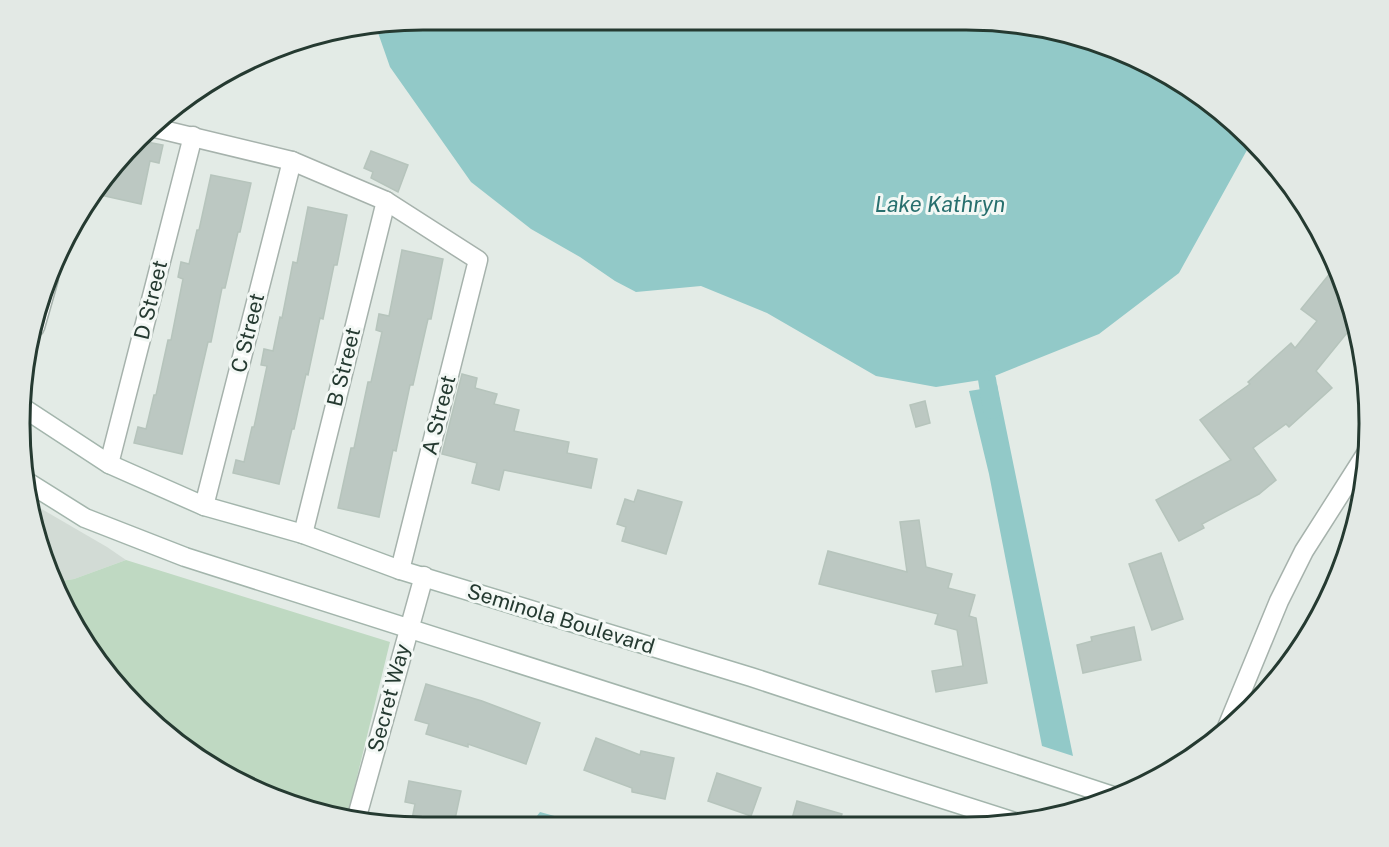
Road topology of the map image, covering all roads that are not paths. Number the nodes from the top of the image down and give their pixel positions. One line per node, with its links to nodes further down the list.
1 (162, 130): 2 (street)
2 (193, 136): 3 (street); 6 (street, D Street)
3 (292, 161): 4 (street); 9 (street, C Street)
4 (386, 201): 10 (street, B Street); 11 (street, A Street)
5 (30, 413): 6 (street, Seminola Boulevard)
6 (109, 464): 9 (street, Seminola Boulevard)
7 (1356, 469): 14 (street)
8 (35, 487): 13 (street)
9 (204, 506): 10 (street, Seminola Boulevard)
10 (303, 534): 11 (street, Seminola Boulevard)
11 (400, 570): 12 (street, Seminola Boulevard)
12 (424, 576): 13 (street, Secret Way); 15 (street, Seminola Boulevard)
13 (408, 628): 16 (street, Secret Way); 17 (street)
14 (1233, 711)
15 (1103, 792)
16 (358, 811)
17 (972, 817)

